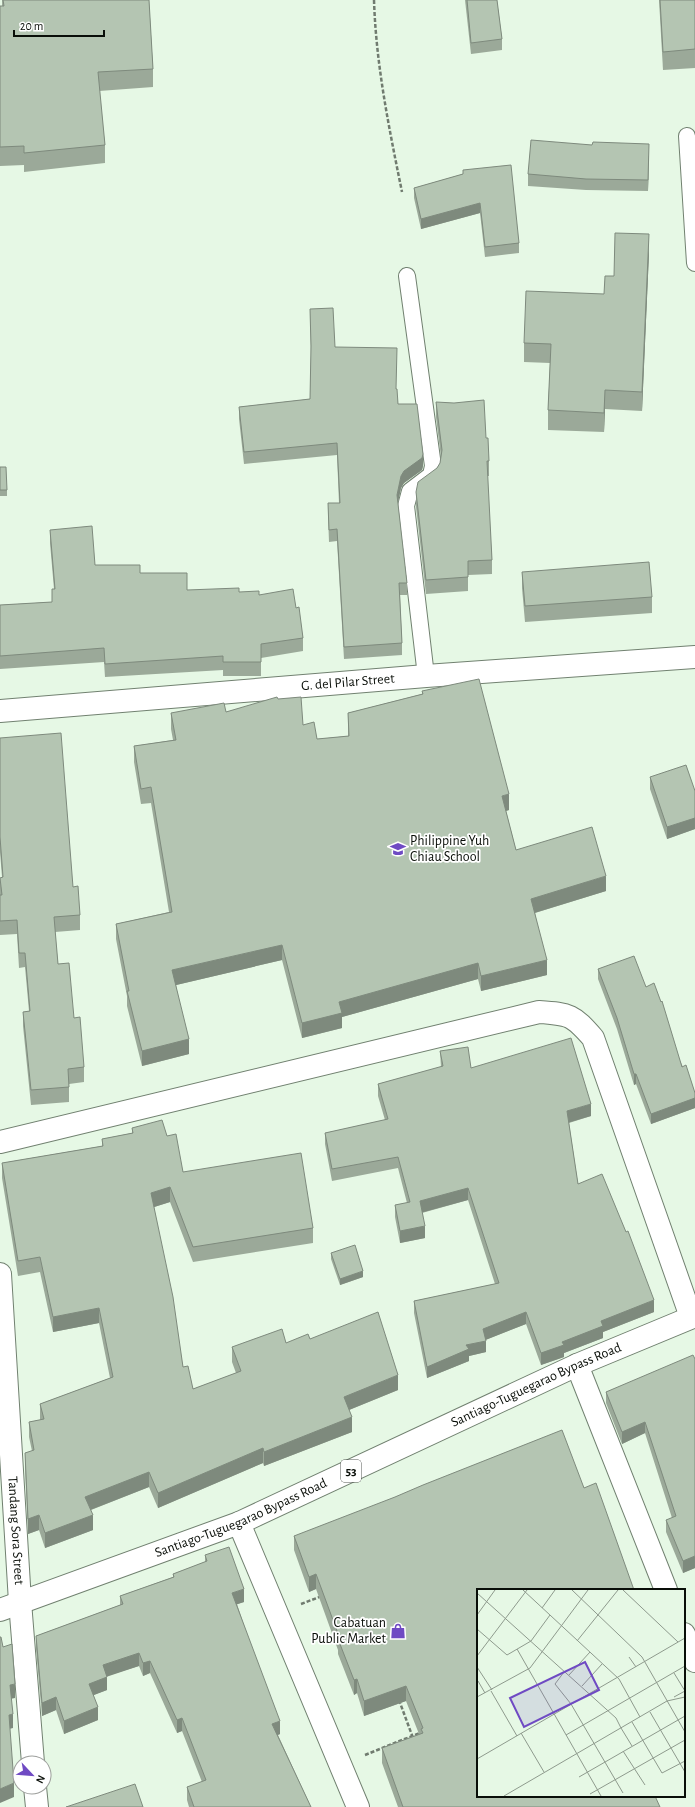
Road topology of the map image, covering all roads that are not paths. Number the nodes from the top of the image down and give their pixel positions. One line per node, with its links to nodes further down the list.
1 (687, 136): 2 (lane)
2 (695, 263)
3 (407, 276): 5 (lane)
4 (695, 657): 5 (main road, G. del Pilar Street)
5 (426, 676): 6 (main road, G. del Pilar Street)
6 (0, 711)
7 (0, 1142): 9 (main road)
8 (0, 1274): 13 (main road, Tandang Sora Street)
9 (693, 1317): 10 (main road, Santiago-Tuguegarao Bypass Road / 53)
10 (577, 1365): 11 (main road, Santiago-Tuguegarao Bypass Road / 53); 12 (main road)
11 (239, 1523): 13 (main road, Santiago-Tuguegarao Bypass Road / 53); 20 (main road)
12 (666, 1589)
13 (20, 1602): 14 (main road, Santiago-Tuguegarao Bypass Road / 53); 17 (main road, Tandang Sora Street)
14 (0, 1610)
15 (685, 1636): 16 (main road)
16 (695, 1660)
17 (32, 1755)
18 (36, 1795): 19 (main road)
19 (37, 1807)
20 (358, 1807)

